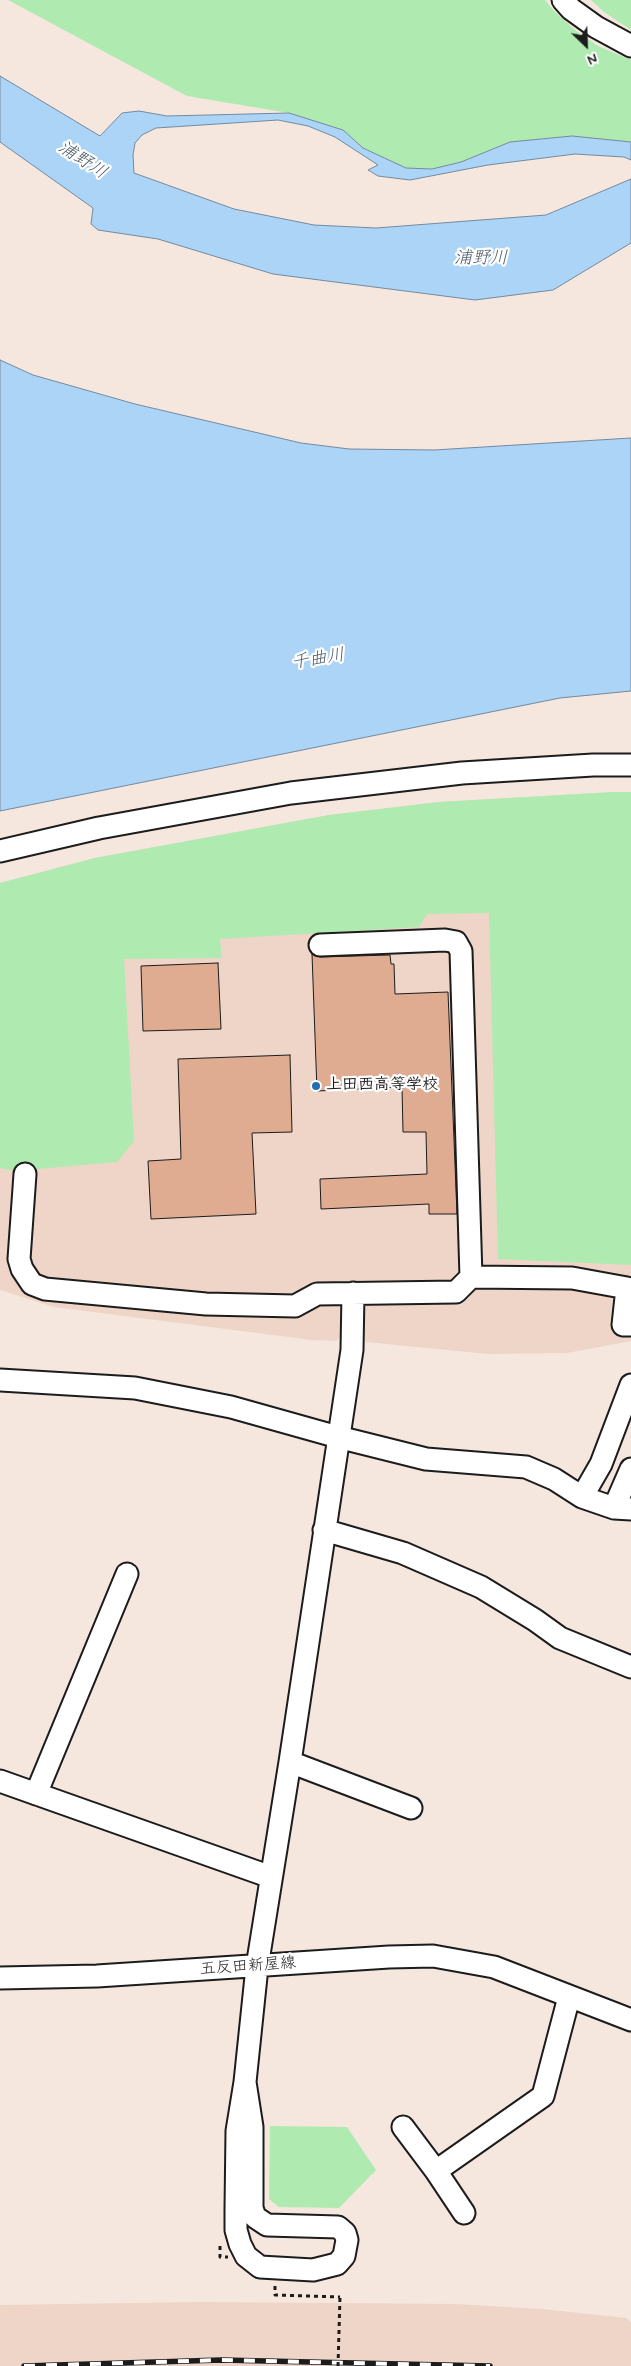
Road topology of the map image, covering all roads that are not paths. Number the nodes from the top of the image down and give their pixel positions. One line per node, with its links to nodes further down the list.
1 (563, 0): 2 (street)
2 (631, 46)
3 (631, 765): 4 (street)
4 (0, 851)
5 (320, 944): 7 (street)
6 (25, 1174): 8 (street)
7 (471, 1277): 8 (street); 9 (street)
8 (353, 1293): 12 (street)
9 (631, 1325)
10 (0, 1380): 12 (street)
11 (631, 1385): 14 (street)
12 (338, 1438): 14 (street); 16 (street)
13 (631, 1469): 15 (street)
14 (582, 1497): 15 (street)
15 (626, 1507)
16 (324, 1530): 18 (street); 19 (street)
17 (127, 1574): 21 (street)
18 (631, 1667)
19 (290, 1762): 22 (street); 23 (street)
20 (0, 1781): 21 (street)
21 (36, 1794): 23 (street)
22 (411, 1808)
23 (271, 1877): 24 (street)
24 (257, 1967): 25 (street, 五反田新屋線); 26 (street, 五反田新屋線); 28 (street)
25 (0, 1978)
26 (569, 1997): 27 (street, 五反田新屋線); 30 (street)
27 (631, 2020)
28 (245, 2082): 28 (street)
29 (403, 2127): 30 (street)
30 (436, 2171): 31 (street)
31 (464, 2213)

